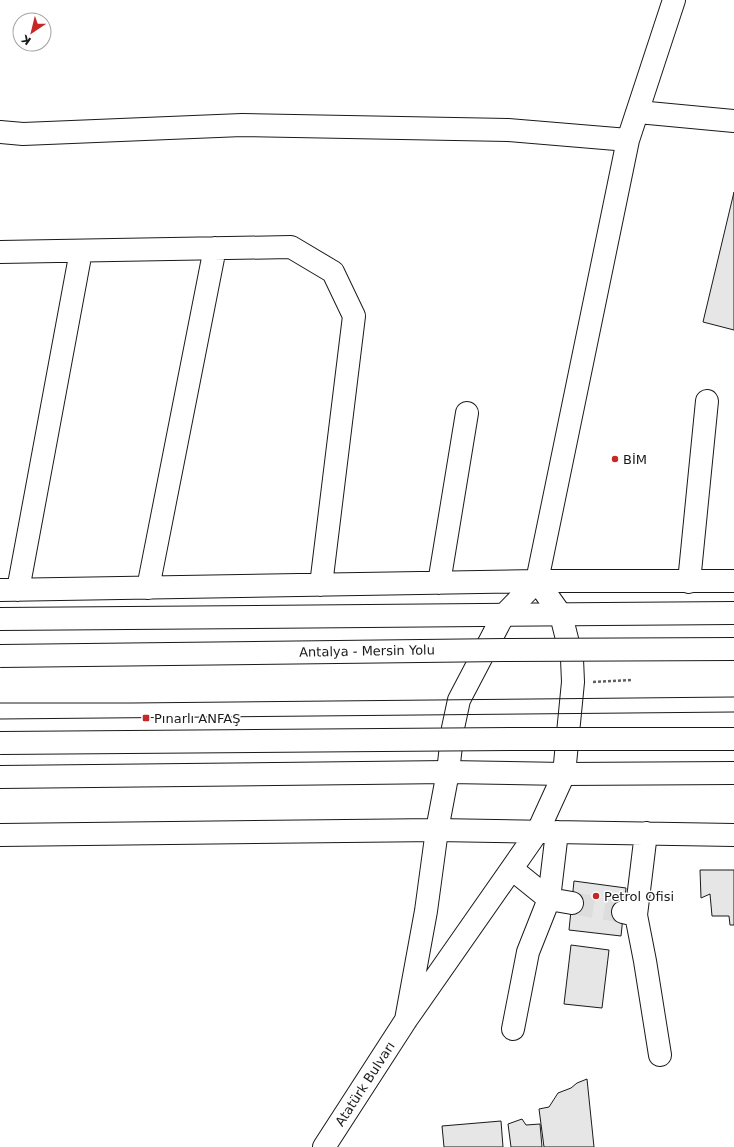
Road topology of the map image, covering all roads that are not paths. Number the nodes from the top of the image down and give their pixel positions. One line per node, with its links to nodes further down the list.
1 (674, 0): 2 (main road)
2 (638, 112): 3 (main road); 5 (main road)
3 (734, 121)
4 (0, 132): 5 (main road)
5 (628, 140): 11 (main road)
6 (215, 248): 7 (main road); 15 (main road); 16 (main road)
7 (81, 251): 8 (main road); 17 (main road)
8 (0, 252)
9 (707, 401): 13 (main road)
10 (467, 413): 14 (main road)
11 (536, 581): 13 (main road); 14 (main road); 19 (main road); 20 (main road)
12 (734, 581): 13 (main road)
13 (689, 582)
14 (439, 583): 15 (main road)
15 (321, 585): 16 (main road)
16 (148, 588): 17 (main road)
17 (9, 590)
18 (734, 612): 19 (main road)
19 (561, 615): 20 (main road); 28 (main road)
20 (504, 616): 21 (main road); 26 (main road)
21 (0, 619)
22 (734, 649): 23 (main road, Antalya - Mersin Yolu, bridge)
23 (0, 656)
24 (734, 739): 25 (main road, bridge)
25 (0, 743)
26 (448, 772): 28 (main road); 29 (main road); 30 (main road)
27 (734, 773): 28 (main road)
28 (564, 774): 31 (main road)
29 (0, 777)
30 (436, 830): 31 (main road); 33 (main road); 38 (main road)
31 (547, 831): 32 (main road); 35 (main road, Atatürk Bulvarı); 36 (main road)
32 (646, 833): 34 (main road); 40 (main road)
33 (0, 835)
34 (734, 835)
35 (512, 869): 36 (main road); 38 (main road, Atatürk Bulvarı)
36 (549, 899): 37 (main road); 39 (main road)
37 (572, 903)
38 (406, 1020): 41 (main road, Atatürk Bulvarı)
39 (513, 1029)
40 (660, 1055)
41 (324, 1147)

